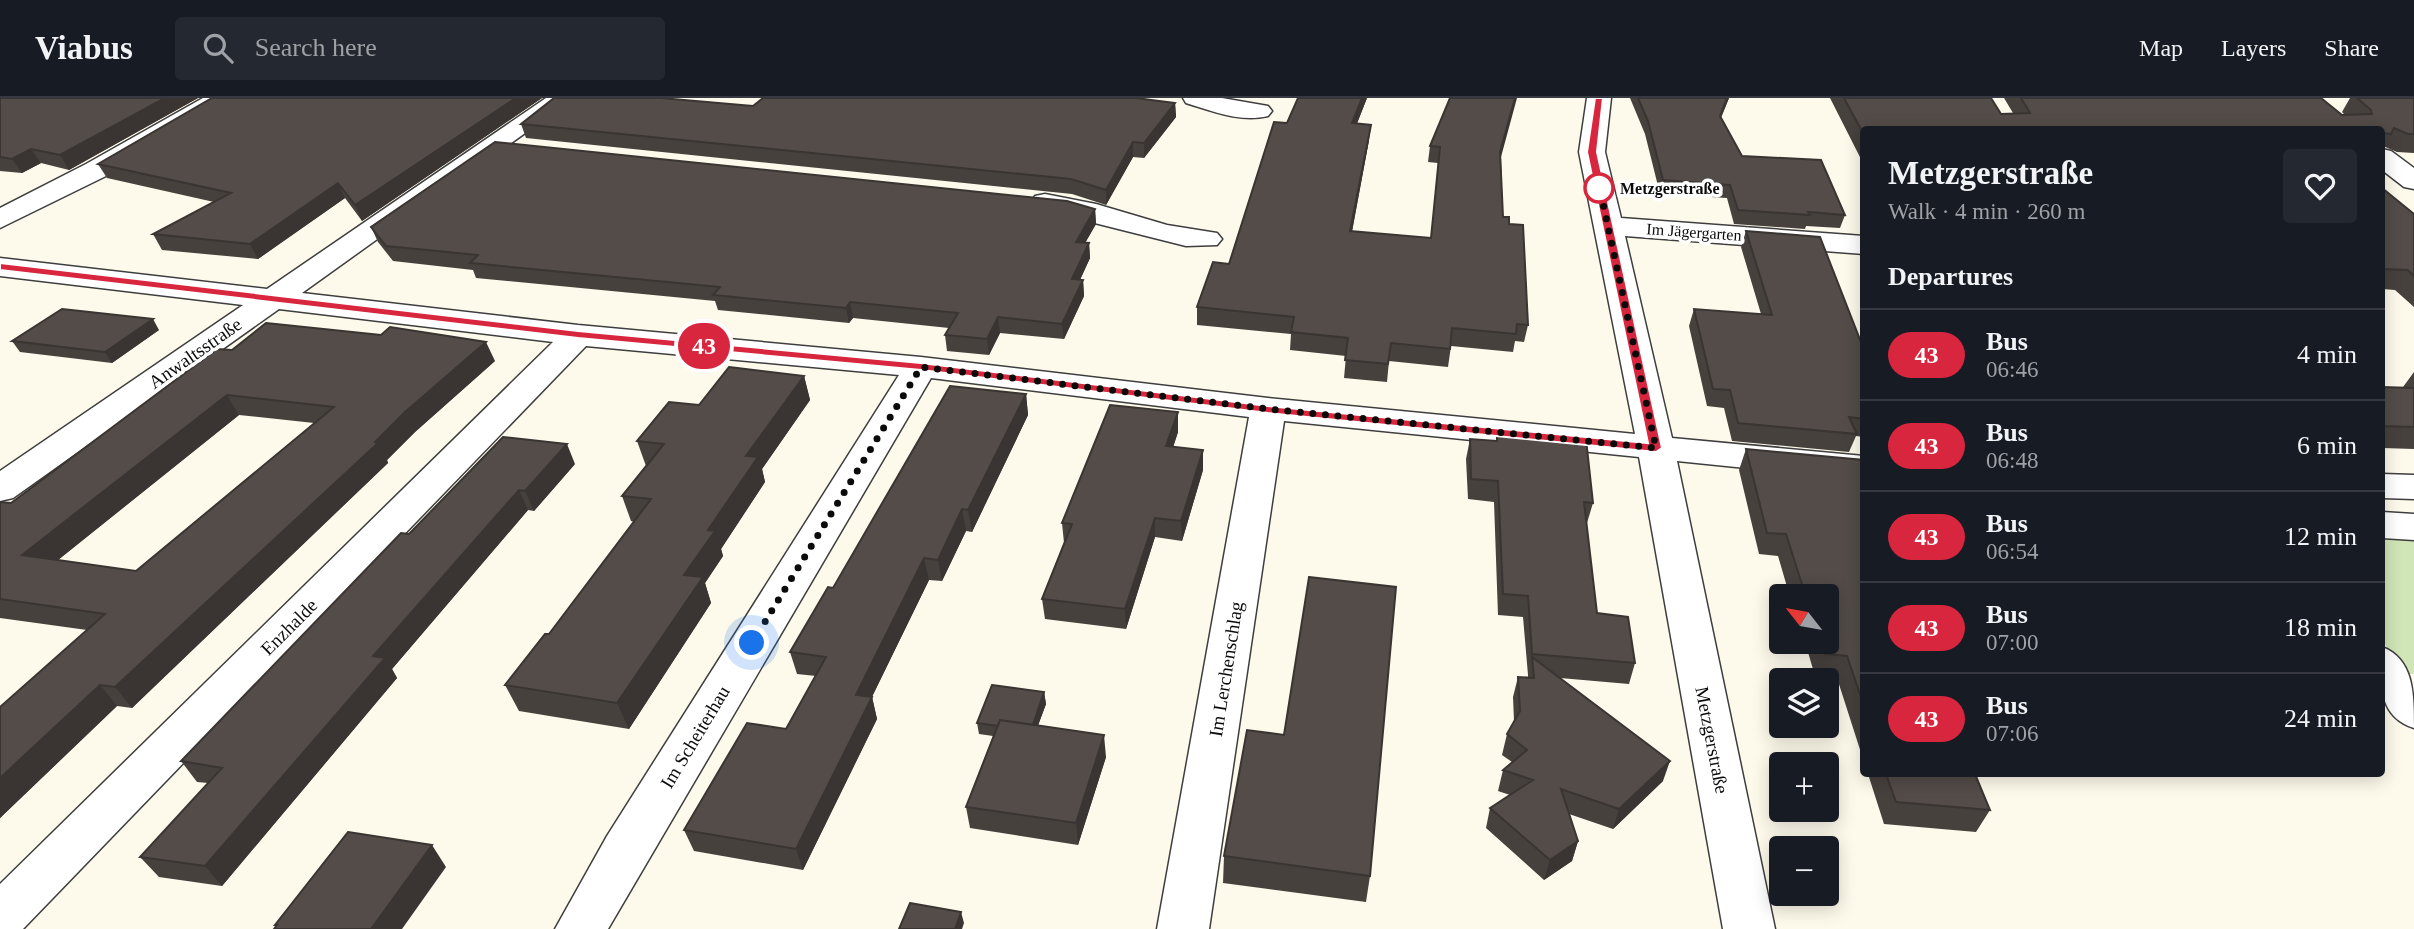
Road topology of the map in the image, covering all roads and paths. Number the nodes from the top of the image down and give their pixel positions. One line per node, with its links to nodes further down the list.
1 (221, 98): 11 (street)
2 (562, 98): 6 (street, Anwaltsstraße)
3 (1195, 98): 5 (street)
4 (1599, 98): 12 (street, Metzgerstraße)
5 (1259, 111)
6 (496, 145): 7 (street); 16 (street, Anwaltsstraße)
7 (537, 149)
8 (2385, 159): 9 (street)
9 (2414, 181)
10 (1018, 199): 13 (street)
11 (0, 219)
12 (1607, 226): 14 (street, Im Jägergarten); 20 (street, Metzgerstraße)
13 (1207, 239)
14 (1860, 245)
15 (0, 267): 16 (street)
16 (274, 298): 17 (street); 24 (street, Anwaltsstraße)
17 (578, 335): 18 (street); 29 (street, Enzhalde)
18 (921, 367): 19 (street); 30 (street, Im Scheiterhau)
19 (1268, 409): 20 (street); 31 (street, Im Lerchenschlag)
20 (1656, 448): 21 (street); 32 (street, Metzgerstraße)
21 (1860, 468)
22 (2385, 486): 23 (street)
23 (2414, 487)
24 (0, 489)
25 (2385, 525): 26 (street)
26 (2414, 527)
27 (2385, 667): 28 (street)
28 (2414, 710)
29 (0, 918)
30 (581, 929)
31 (1183, 929)
32 (1749, 929)

